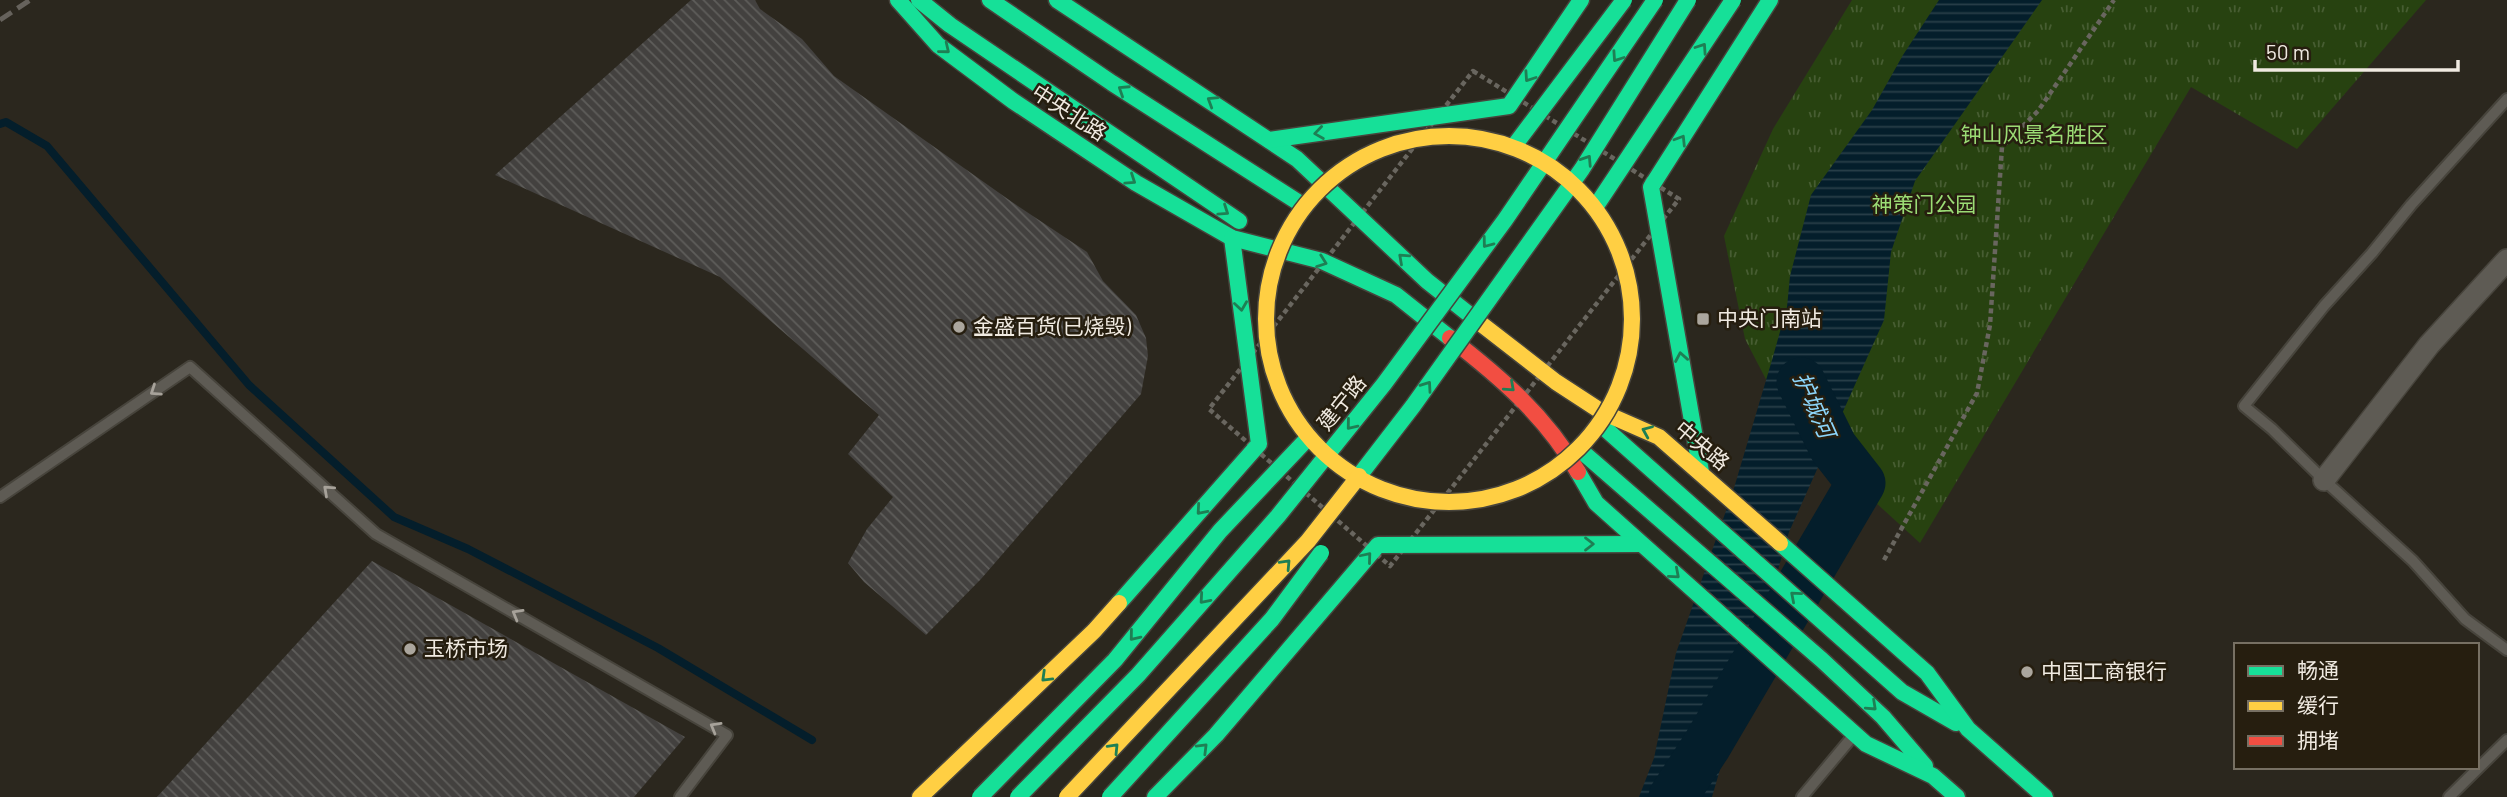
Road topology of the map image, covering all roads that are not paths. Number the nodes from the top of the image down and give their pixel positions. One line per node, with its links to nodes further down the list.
1 (898, 0): 16 (main road, 中央北路, one-way to 16)
2 (919, 0): 17 (main road, one-way to 17)
3 (990, 0): 14 (main road, one-way to 3)
4 (1057, 0): 12 (main road, one-way to 4)
5 (1581, 0): 12 (main road, one-way to 12)
6 (1624, 0): 13 (main road, bridge)
7 (1655, 0): 37 (main road, 建宁路, one-way to 37, bridge)
8 (1688, 0): 38 (main road, one-way to 8, bridge)
9 (1733, 0): 15 (main road, one-way to 9, bridge)
10 (1770, 0): 22 (main road, one-way to 10)
11 (2507, 99): 23 (lane)
12 (1269, 139): 22 (main road, 中央路, one-way to 12)
13 (1514, 146): 14 (main road, bridge); 15 (main road, bridge)
14 (1304, 206): 17 (main road, bridge)
15 (1596, 206): 19 (main road, bridge)
16 (1232, 238): 26 (main road, one-way to 26); 35 (main road, one-way to 35)
17 (1279, 248): 20 (main road, bridge)
18 (2507, 260): 23 (street)
19 (1600, 424): 21 (main road, bridge); 28 (main road, one-way to 19)
20 (1308, 438): 21 (main road, bridge); 36 (main road, one-way to 36, bridge)
21 (1579, 449): 33 (main road, one-way to 33)
22 (1701, 472): 28 (main road, 中央路)
23 (2323, 480): 27 (lane)
24 (0, 497): 34 (lane, one-way to 24)
25 (1330, 541): 39 (main road, bridge)
26 (1641, 544): 29 (main road, one-way to 29); 40 (main road, one-way to 26)
27 (2507, 650)
28 (1968, 729): 43 (main road, 中央路)
29 (1855, 733): 33 (main road); 41 (lane)
30 (2507, 740): 31 (lane)
31 (2479, 768)
32 (2477, 769): 44 (lane)
33 (1933, 776): 42 (main road)
34 (680, 797)
35 (920, 797)
36 (981, 797)
37 (1018, 797)
38 (1067, 797)
39 (1110, 797)
40 (1156, 797)
41 (1802, 797)
42 (1957, 797)
43 (2045, 797)
44 (2449, 797)

